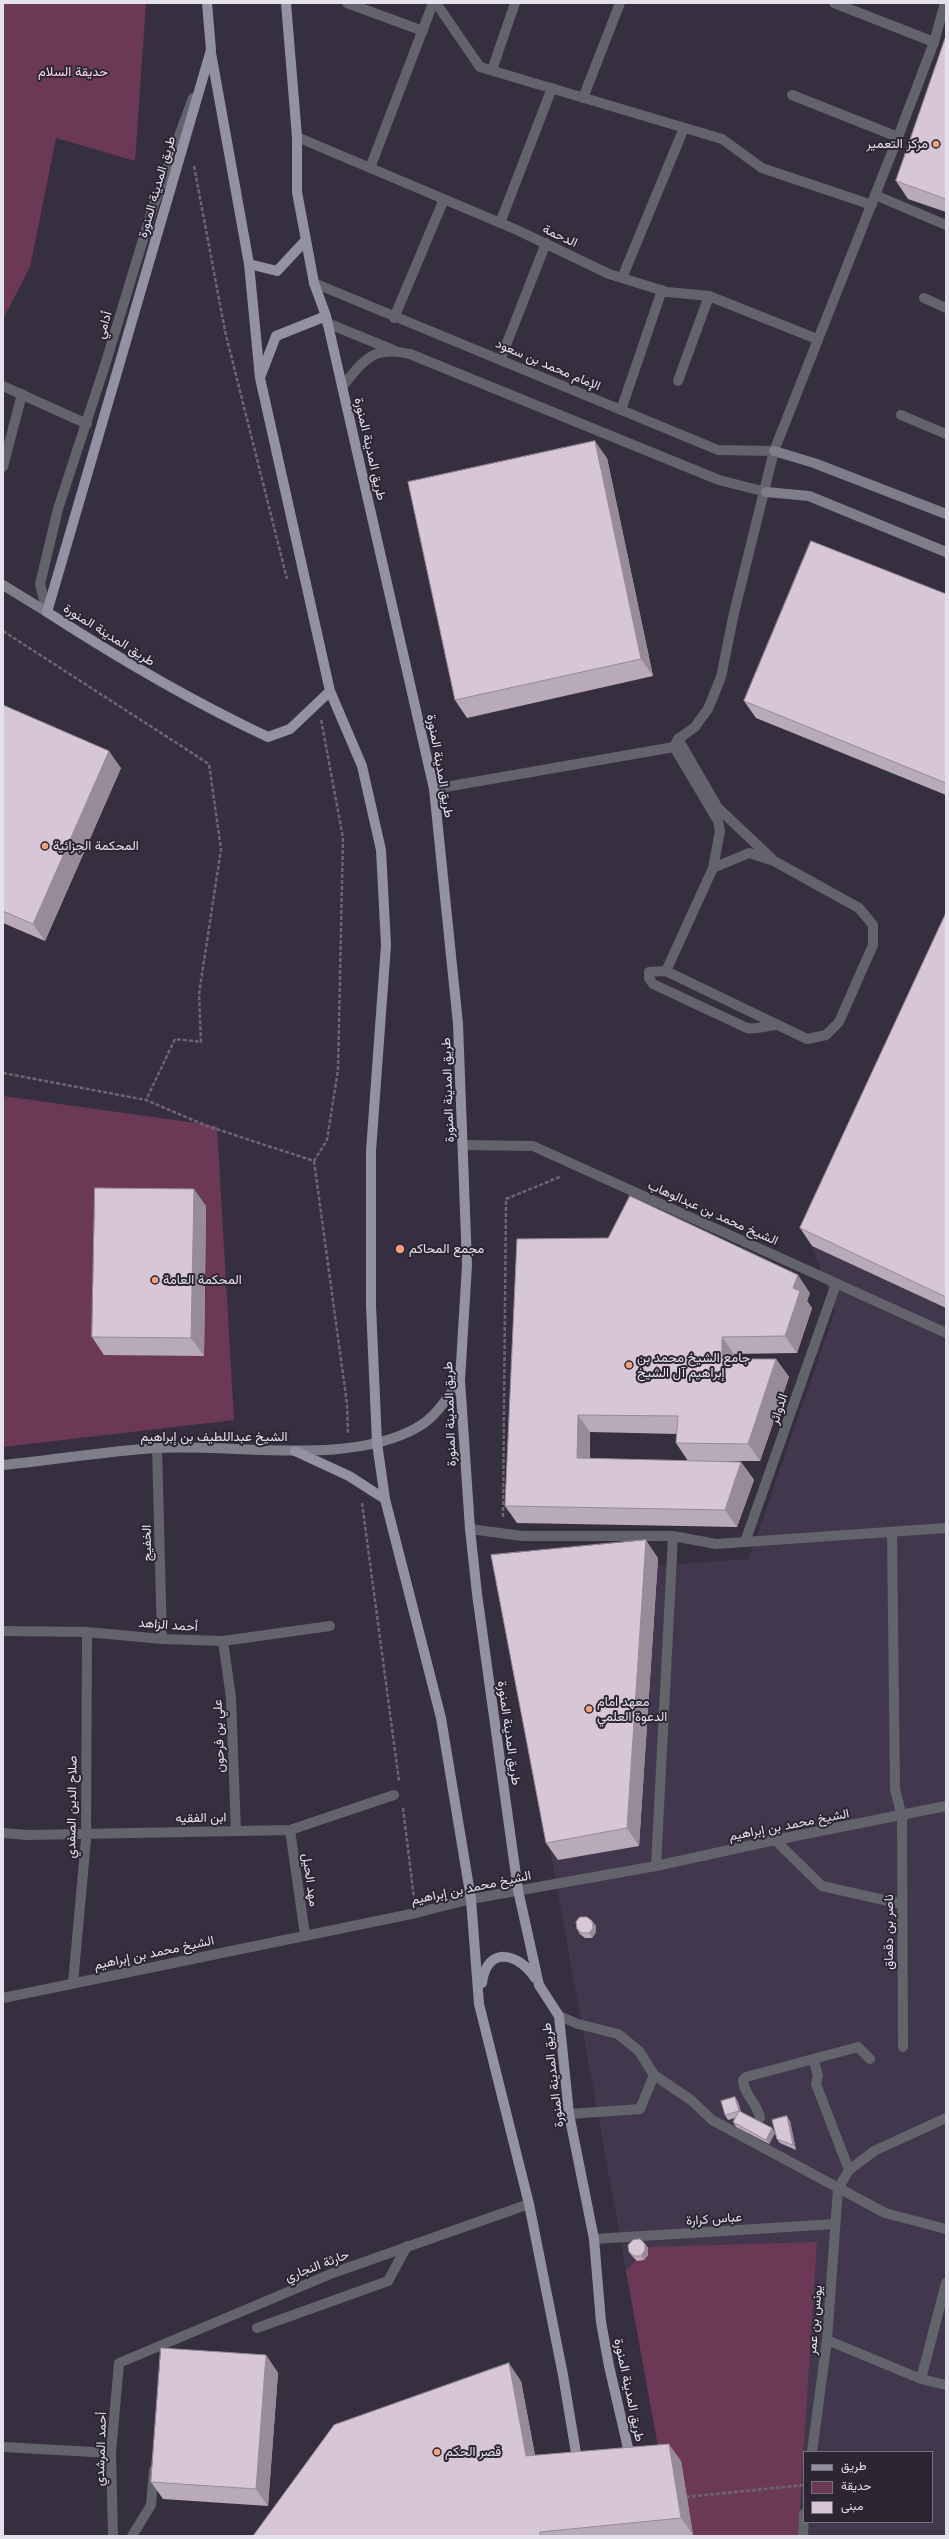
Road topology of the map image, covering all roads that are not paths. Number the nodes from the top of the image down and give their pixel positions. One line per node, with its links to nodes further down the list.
1 (207, 3): 12 (main road, طريق المدينة المنورة)
2 (286, 3): 19 (main road, طريق المدينة المنورة)
3 (347, 3): 10 (street)
4 (433, 3): 10 (street)
5 (436, 3): 13 (street)
6 (515, 3): 13 (street)
7 (620, 3): 16 (street)
8 (834, 3): 11 (street)
9 (945, 3): 11 (street)
10 (423, 31): 20 (street)
11 (934, 42): 18 (street)
12 (211, 50): 28 (main road, طريق المدينة المنورة); 47 (street, أدامي); 55 (main road, طريق المدينة المنورة)
13 (492, 70): 14 (street)
14 (552, 88): 16 (street); 24 (street)
15 (792, 95): 18 (street)
16 (583, 98): 17 (street)
17 (684, 128): 23 (street); 29 (street)
18 (898, 137): 21 (street)
19 (297, 138): 20 (street, الدحمة); 26 (main road, طريق المدينة المنورة)
20 (370, 168): 22 (street, الدحمة)
21 (876, 195): 23 (street); 25 (street)
22 (444, 199): 24 (street, الدحمة); 35 (street)
23 (872, 205): 37 (street)
24 (500, 223): 27 (street, الدحمة)
25 (946, 225)
26 (306, 240): 28 (main road); 30 (main road, طريق المدينة المنورة)
27 (546, 243): 29 (street, الدحمة); 39 (street)
28 (249, 264): 40 (main road, طريق المدينة المنورة)
29 (622, 278): 31 (street, الدحمة)
30 (314, 284): 35 (street, الإمام محمد بن سعود); 36 (main road, طريق المدينة المنورة)
31 (662, 290): 32 (street, الدحمة); 45 (street)
32 (709, 296): 37 (street, الدحمة); 41 (street)
33 (924, 298): 34 (street)
34 (946, 308)
35 (394, 318): 39 (street, الإمام محمد بن سعود)
36 (326, 319): 38 (street); 40 (main road); 43 (main road, طريق المدينة المنورة)
37 (817, 339): 49 (street)
38 (393, 350): 43 (street); 51 (street)
39 (501, 358): 45 (street, الإمام محمد بن سعود)
40 (260, 378): 56 (main road, طريق المدينة المنورة)
41 (678, 381)
42 (3, 386): 44 (street)
43 (342, 387): 58 (main road, طريق المدينة المنورة)
44 (22, 394): 47 (street); 50 (street)
45 (620, 410): 49 (street, الإمام محمد بن سعود)
46 (901, 416): 48 (street)
47 (87, 424): 55 (street, أدامي)
48 (946, 434)
49 (774, 451): 51 (street); 52 (street)
50 (3, 467)
51 (766, 492): 53 (street); 57 (street)
52 (946, 514)
53 (946, 552)
54 (3, 585): 55 (street)
55 (47, 612): 56 (main road, طريق المدينة المنورة)
56 (330, 691): 67 (main road, طريق المدينة المنورة)
57 (676, 743): 58 (street); 59 (street); 60 (street)
58 (434, 789): 63 (main road, طريق المدينة المنورة)
59 (774, 861): 60 (street); 62 (street)
60 (713, 868): 61 (street)
61 (666, 971): 62 (street); 62 (street)
62 (776, 1025)
63 (463, 1145): 64 (street, الشيخ محمد بن عبدالوهاب); 66 (main road, طريق المدينة المنورة)
64 (836, 1284): 65 (street, الشيخ محمد بن عبدالوهاب); 76 (street, الدوائر)
65 (946, 1333)
66 (460, 1380): 67 (street, الشيخ عبداللطيف بن إبراهيم); 72 (main road, طريق المدينة المنورة)
67 (377, 1443): 69 (street, الشيخ عبداللطيف بن إبراهيم); 71 (main road, طريق المدينة المنورة)
68 (157, 1448): 69 (street, الشيخ عبداللطيف بن إبراهيم); 70 (street, الشيخ عبداللطيف بن إبراهيم); 80 (street, الخفيج)
69 (295, 1451): 71 (main road)
70 (3, 1466)
71 (386, 1500): 92 (main road, طريق المدينة المنورة)
72 (470, 1529): 75 (street); 91 (main road, طريق المدينة المنورة)
73 (941, 1529): 74 (street)
74 (892, 1532): 76 (street); 84 (street, ناصر بن دقماق)
75 (673, 1536): 76 (street); 90 (street)
76 (746, 1542)
77 (330, 1626): 81 (street, أحمد الزاهد)
78 (3, 1631): 79 (street, أحمد الزاهد)
79 (87, 1632): 80 (street, أحمد الزاهد); 88 (street, صلاح الدين الصفدي)
80 (162, 1639): 81 (street, أحمد الزاهد)
81 (223, 1641): 86 (street, علي بن فرحون)
82 (397, 1791): 85 (street, ابن الفقيه)
83 (946, 1806): 84 (street, الشيخ محمد بن إبراهيم)
84 (902, 1817): 89 (street, الشيخ محمد بن إبراهيم); 93 (street, ناصر بن دقماق)
85 (290, 1830): 86 (street, ابن الفقيه); 94 (street, مهد الحيل)
86 (236, 1831): 88 (street, ابن الفقيه)
87 (3, 1833): 88 (street, ابن الفقيه)
88 (86, 1834): 95 (street, صلاح الدين الصفدي)
89 (775, 1840): 90 (street, الشيخ محمد بن إبراهيم); 93 (street)
90 (656, 1866): 91 (street, الشيخ محمد بن إبراهيم)
91 (518, 1890): 92 (street, الشيخ محمد بن إبراهيم); 96 (main road, طريق المدينة المنورة)
92 (471, 1898): 94 (street, الشيخ محمد بن إبراهيم); 98 (main road, طريق المدينة المنورة)
93 (902, 1904): 100 (street, ناصر بن دقماق)
94 (305, 1935): 95 (street, الشيخ محمد بن إبراهيم)
95 (73, 1983): 97 (street, الشيخ محمد بن إبراهيم)
96 (539, 1985): 98 (main road); 99 (main road, طريق المدينة المنورة)
97 (3, 1998)
98 (479, 2004): 109 (main road, طريق المدينة المنورة)
99 (559, 2016): 103 (street); 104 (main road, طريق المدينة المنورة)
100 (902, 2047)
101 (813, 2059): 102 (street); 105 (street); 107 (street)
102 (870, 2059)
103 (654, 2075): 104 (street); 108 (street)
104 (569, 2114): 112 (main road, طريق المدينة المنورة)
105 (760, 2118)
106 (946, 2118): 107 (street)
107 (849, 2170): 108 (street)
108 (838, 2189): 110 (street, يونس بن عمر); 111 (street)
109 (529, 2204): 113 (street, حارثة النجاري); 125 (main road, طريق المدينة المنورة)
110 (835, 2224): 112 (street, عباس كرارة); 116 (street, يونس بن عمر)
111 (946, 2228)
112 (594, 2239): 124 (main road, طريق المدينة المنورة)
113 (407, 2246): 115 (street); 117 (street, حارثة النجاري)
114 (946, 2283): 118 (street)
115 (257, 2328)
116 (827, 2340): 118 (street); 121 (street, يونس بن عمر)
117 (119, 2363): 122 (street, أحمد المرشدي)
118 (921, 2379): 119 (street)
119 (946, 2385)
120 (3, 2447): 122 (street)
121 (812, 2451)
122 (111, 2453): 127 (street, أحمد المرشدي)
123 (154, 2460): 128 (street)
124 (633, 2468)
125 (580, 2476)
126 (804, 2523): 129 (street)
127 (113, 2536)
128 (132, 2536)
129 (803, 2536)

